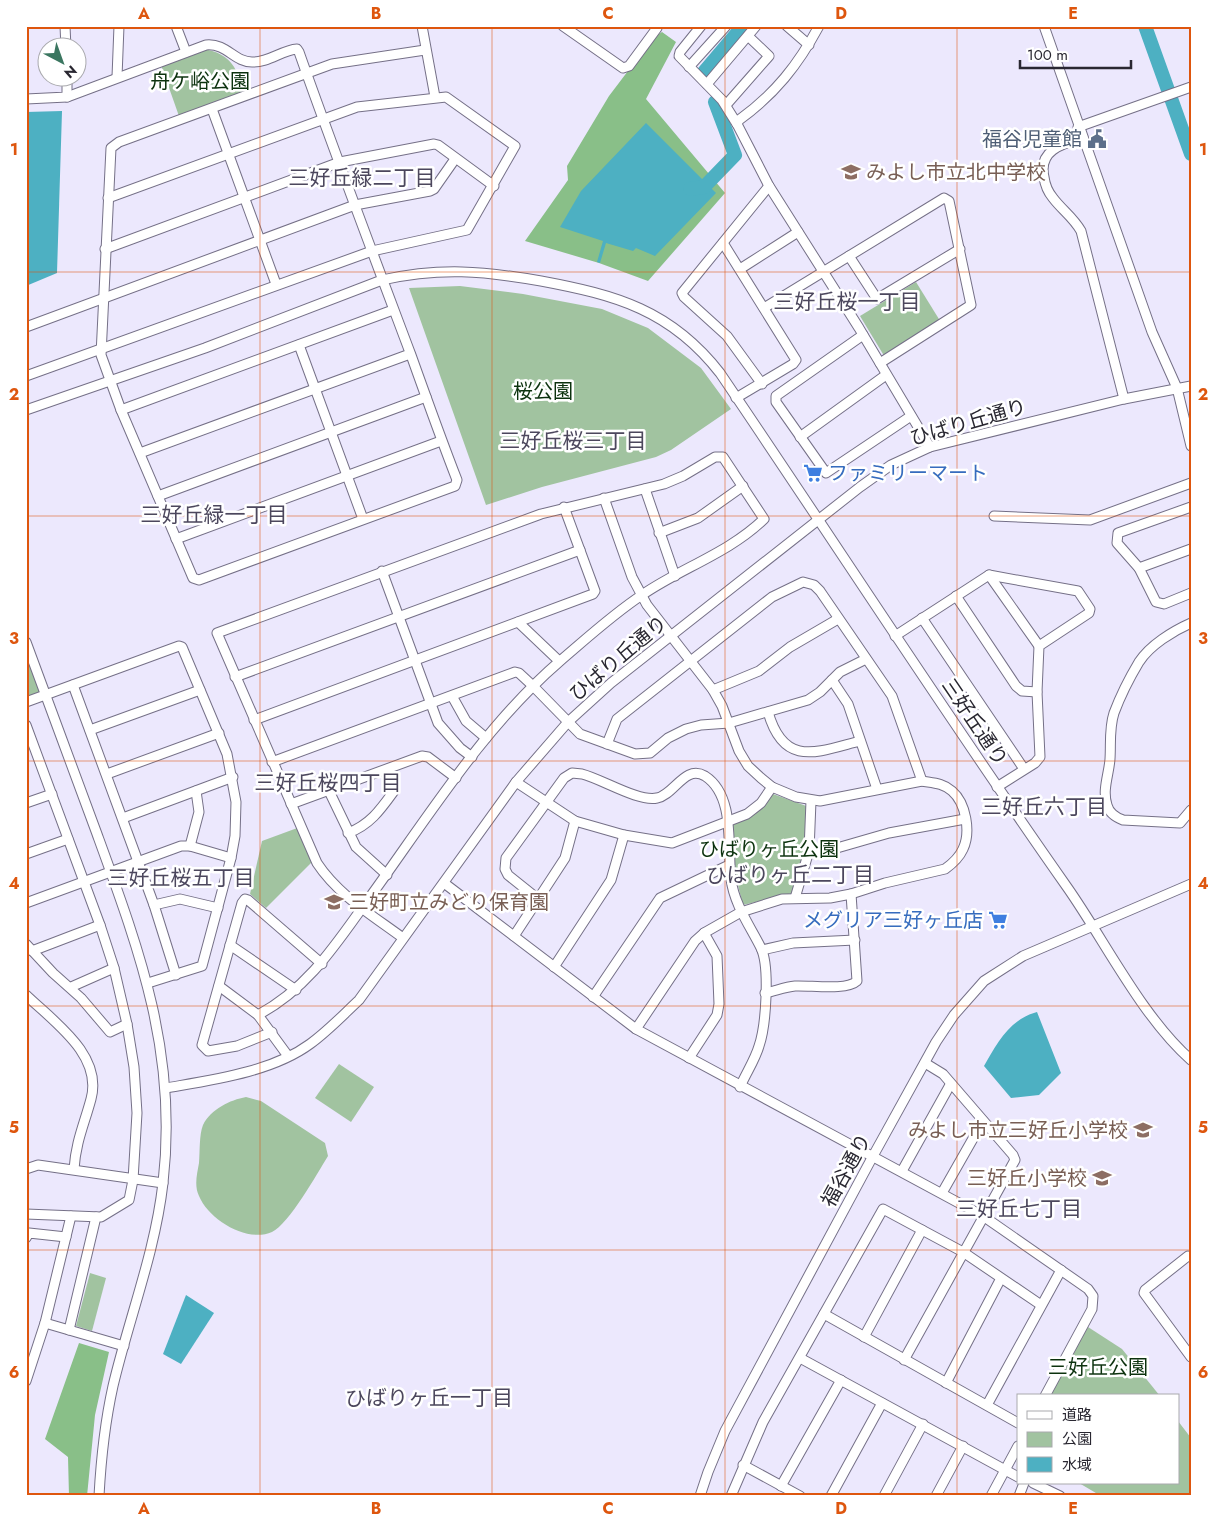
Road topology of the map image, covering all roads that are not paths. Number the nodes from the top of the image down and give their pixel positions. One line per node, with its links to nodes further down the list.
1 (119, 26): 18 (street)
2 (176, 26): 15 (street)
3 (422, 26): 14 (street)
4 (563, 26): 5 (street)
5 (655, 26)
6 (700, 26): 16 (street)
7 (726, 26): 16 (street)
8 (756, 26): 12 (street)
9 (787, 26): 13 (street)
10 (819, 26): 13 (street)
11 (1044, 26): 29 (street)
12 (748, 36): 19 (street); 25 (street)
13 (808, 45): 28 (street)
14 (425, 50): 17 (street); 23 (street)
15 (186, 52): 17 (street); 18 (street)
16 (689, 67): 19 (street)
17 (306, 73): 26 (street); 27 (street)
18 (117, 77): 22 (street)
19 (708, 84): 25 (street)
20 (1191, 87): 29 (street)
21 (68, 88): 22 (street)
22 (68, 97): 24 (street)
23 (435, 97): 27 (street); 34 (street)
24 (26, 99)
25 (726, 105): 28 (street)
26 (212, 109): 31 (street); 37 (street)
27 (323, 118): 31 (street); 33 (street)
28 (737, 124): 35 (street)
29 (1078, 126): 30 (street)
30 (1082, 138): 64 (street); 68 (street)
31 (228, 154): 36 (street); 37 (street)
32 (455, 159): 33 (street); 34 (street); 38 (street)
33 (340, 162): 36 (street); 38 (street)
34 (494, 186): 44 (street)
35 (769, 186): 39 (street); 41 (street)
36 (244, 197): 40 (street); 42 (street)
37 (108, 198): 42 (street)
38 (355, 205): 40 (street); 44 (street)
39 (798, 232): 46 (street); 47 (street)
40 (261, 241): 49 (street); 50 (street)
41 (723, 243): 46 (street); 62 (street)
42 (105, 249): 50 (street)
43 (960, 250): 45 (street); 45 (street); 58 (street)
44 (372, 252): 48 (street); 49 (street)
45 (848, 256): 47 (street)
46 (740, 269): 51 (street)
47 (823, 271): 51 (street); 54 (street)
48 (382, 280): 52 (street); 61 (street, 三好丘通り); 67 (street, 三好丘通り)
49 (276, 284): 56 (street)
50 (102, 300): 53 (street); 56 (street)
51 (764, 308): 62 (street)
52 (393, 310): 55 (street); 57 (street)
53 (26, 327)
54 (863, 335): 58 (street); 73 (street)
55 (299, 345): 65 (street); 70 (street)
56 (101, 349): 60 (street); 61 (street)
57 (410, 354): 65 (street); 66 (street)
58 (880, 362): 59 (street)
59 (886, 375): 71 (street); 73 (street)
60 (26, 376)
61 (110, 380): 69 (street, 三好丘通り); 70 (street)
62 (762, 384): 67 (street)
63 (1191, 386): 64 (street, ひばり丘通り)
64 (1177, 388): 68 (street, ひばり丘通り); 75 (street)
65 (314, 389): 72 (street); 77 (street)
66 (426, 397): 72 (street); 74 (street)
67 (736, 398): 88 (street, 三好丘通り)
68 (1124, 399): 76 (street, ひばり丘通り)
69 (26, 410)
70 (122, 410): 77 (street)
71 (910, 416): 73 (street); 76 (street)
72 (331, 432): 78 (street); 82 (street)
73 (800, 437)
74 (441, 441): 78 (street); 87 (street)
75 (1191, 446)
76 (930, 447): 88 (street, ひばり丘通り)
77 (140, 452): 82 (street)
78 (348, 476): 87 (street); 90 (street)
79 (1191, 483): 86 (street)
80 (743, 486): 81 (street); 89 (street); 96 (street)
81 (645, 489): 83 (street); 89 (street)
82 (158, 496): 90 (street)
83 (604, 498): 84 (street); 98 (street)
84 (564, 506): 92 (street); 94 (street)
85 (1191, 506): 93 (street)
86 (994, 516)
87 (363, 519): 90 (street)
88 (817, 519): 105 (street, ひばり丘通り); 106 (street, 三好丘通り)
89 (659, 533): 96 (street)
90 (176, 539)
91 (1191, 549): 93 (street)
92 (580, 550): 100 (street); 103 (street)
93 (1139, 568): 97 (street)
94 (382, 571): 100 (street); 113 (street)
95 (990, 575): 99 (street); 108 (street); 108 (street)
96 (675, 576): 98 (street)
97 (1191, 593)
98 (642, 594): 105 (street); 111 (street)
99 (956, 596): 101 (street); 119 (street)
100 (398, 617): 110 (street); 113 (street)
101 (922, 618): 106 (street); 139 (street)
102 (838, 619): 109 (street); 112 (street); 118 (street)
103 (518, 622): 110 (street); 111 (street)
104 (1191, 623): 155 (street)
105 (671, 636): 112 (street); 126 (street, ひばり丘通り)
106 (895, 636): 145 (street, 三好丘通り)
107 (26, 642): 120 (street)
108 (1038, 646): 119 (street)
109 (866, 659): 114 (street); 143 (street)
110 (415, 660): 123 (street); 125 (street)
111 (559, 661): 116 (street)
112 (690, 661): 118 (street); 133 (street)
113 (235, 677): 125 (street)
114 (832, 680): 124 (street); 132 (street)
115 (73, 685): 117 (street); 120 (street); 129 (street)
116 (533, 686): 121 (street); 126 (street); 131 (street)
117 (200, 690): 129 (street); 130 (street)
118 (713, 690): 127 (street)
119 (1037, 692): 139 (street)
120 (45, 694): 122 (street); 169 (street)
121 (452, 696): 123 (street); 131 (street)
122 (26, 702)
123 (429, 704): 136 (street); 137 (street)
124 (768, 712): 127 (street); 132 (street)
125 (254, 720): 137 (street)
126 (568, 722): 133 (street); 144 (street, ひばり丘通り)
127 (729, 723): 133 (street); 146 (street)
128 (26, 725): 134 (street)
129 (90, 730): 140 (street)
130 (218, 733): 140 (street); 141 (street)
131 (486, 738): 136 (street)
132 (860, 741): 147 (street)
133 (607, 744)
134 (36, 750): 135 (street); 150 (street)
135 (26, 754)
136 (472, 757): 142 (street)
137 (272, 762): 154 (street)
138 (388, 769): 142 (street); 149 (street); 160 (street)
139 (1024, 769): 145 (street)
140 (107, 774): 156 (street)
141 (233, 777): 148 (street); 166 (street)
142 (456, 778): 170 (street)
143 (922, 781): 147 (street); 157 (street)
144 (516, 782): 153 (street); 172 (street, ひばり丘通り)
145 (998, 786): 182 (street, 三好丘通り)
146 (772, 787): 151 (street); 158 (street)
147 (877, 789): 151 (street)
148 (196, 791): 156 (street); 163 (street)
149 (329, 791): 154 (street); 160 (street)
150 (52, 794): 152 (street); 162 (street)
151 (811, 801): 164 (street)
152 (26, 803)
153 (545, 803): 158 (street); 159 (street); 176 (street)
154 (291, 804): 180 (street)
155 (1191, 810)
156 (123, 818): 167 (street)
157 (965, 819): 164 (street); 174 (street)
158 (729, 820): 161 (street); 168 (street)
159 (575, 822): 161 (street); 176 (street)
160 (348, 833): 170 (street)
161 (624, 836): 192 (street)
162 (68, 839): 165 (street); 171 (street)
163 (190, 846): 166 (street); 167 (street)
164 (809, 851): 175 (street)
165 (26, 854)
166 (231, 858): 179 (street)
167 (138, 861): 169 (street); 178 (street)
168 (729, 866): 181 (street); 201 (street)
169 (110, 871): 171 (street); 195 (street)
170 (387, 874): 180 (street)
171 (84, 882): 177 (street); 183 (street)
172 (444, 883): 185 (street); 186 (street, ひばり丘通り)
173 (1191, 884): 182 (street, 福谷通り)
174 (851, 894): 175 (street); 187 (street)
175 (795, 898): 181 (street)
176 (538, 899): 185 (street)
177 (26, 903)
178 (154, 905): 179 (street); 194 (street)
179 (218, 908): 194 (street)
180 (362, 908): 186 (street); 191 (street)
181 (742, 912): 184 (street); 190 (street)
182 (1093, 924): 208 (street, 三好丘通り); 209 (street, 福谷通り)
183 (100, 925): 189 (street); 193 (street)
184 (704, 933): 204 (street); 207 (street)
185 (514, 936): 192 (street)
186 (403, 938): 206 (street, ひばり丘通り)
187 (856, 940): 190 (street); 199 (street)
188 (230, 944): 191 (street); 196 (street); 198 (street)
189 (29, 948): 197 (street)
190 (762, 950): 199 (street)
191 (322, 964): 198 (street)
192 (554, 967): 201 (street)
193 (114, 968): 197 (street); 203 (street)
194 (176, 974): 195 (street)
195 (148, 983): 212 (street)
196 (219, 986): 202 (street); 205 (street)
197 (70, 987): 203 (street)
198 (296, 990): 202 (street)
199 (765, 993): 211 (street)
200 (26, 995): 216 (street)
201 (593, 997): 204 (street)
202 (258, 1015): 205 (street)
203 (127, 1024): 218 (street)
204 (636, 1030): 207 (street)
205 (272, 1032): 206 (street)
206 (288, 1056): 212 (street, ひばり丘通り)
207 (689, 1058): 211 (street)
208 (1191, 1060)
209 (925, 1063): 210 (street); 214 (street, 福谷通り)
210 (950, 1085): 213 (street); 217 (street)
211 (740, 1086): 214 (street)
212 (166, 1088): 219 (street)
213 (983, 1121): 220 (street); 223 (street)
214 (873, 1156): 217 (street); 258 (street, 福谷通り)
215 (26, 1169): 216 (street)
216 (74, 1169): 218 (street)
217 (902, 1171): 220 (street)
218 (133, 1180): 219 (street); 224 (street)
219 (163, 1183): 237 (street)
220 (942, 1193): 223 (street)
221 (26, 1214): 222 (street)
222 (71, 1216): 224 (street); 226 (street)
223 (983, 1216): 228 (street); 230 (street)
224 (96, 1217): 235 (street)
225 (922, 1230): 228 (street); 233 (street); 236 (street)
226 (66, 1237): 227 (street); 234 (street)
227 (26, 1238)
228 (963, 1252): 231 (street); 240 (street)
229 (1191, 1257): 238 (street)
230 (1061, 1270): 232 (street); 244 (street)
231 (1000, 1280): 232 (street); 243 (street)
232 (1040, 1305): 246 (street)
233 (824, 1314): 236 (street); 239 (street)
234 (44, 1323): 235 (street); 242 (street)
235 (69, 1330): 237 (street)
236 (864, 1337): 240 (street)
237 (124, 1346): 257 (street)
238 (1191, 1357)
239 (800, 1358): 241 (street); 251 (street)
240 (904, 1360): 243 (street)
241 (841, 1380): 245 (street); 256 (street)
242 (26, 1381)
243 (946, 1383): 246 (street)
244 (1046, 1394)
245 (882, 1403): 248 (street); 261 (street)
246 (987, 1405): 247 (street)
247 (1017, 1422)
248 (924, 1424): 249 (street); 262 (street)
249 (963, 1446): 252 (street); 263 (street)
250 (1017, 1448): 252 (street)
251 (743, 1465): 256 (street); 259 (street)
252 (1004, 1470): 253 (street); 264 (street)
253 (1017, 1476)
254 (1024, 1484): 265 (street)
255 (1035, 1484): 266 (street)
256 (781, 1486): 260 (street)
257 (98, 1496)
258 (700, 1496)
259 (731, 1496)
260 (800, 1496)
261 (832, 1496)
262 (884, 1496)
263 (936, 1496)
264 (990, 1496)
265 (1019, 1496)
266 (1060, 1496)

